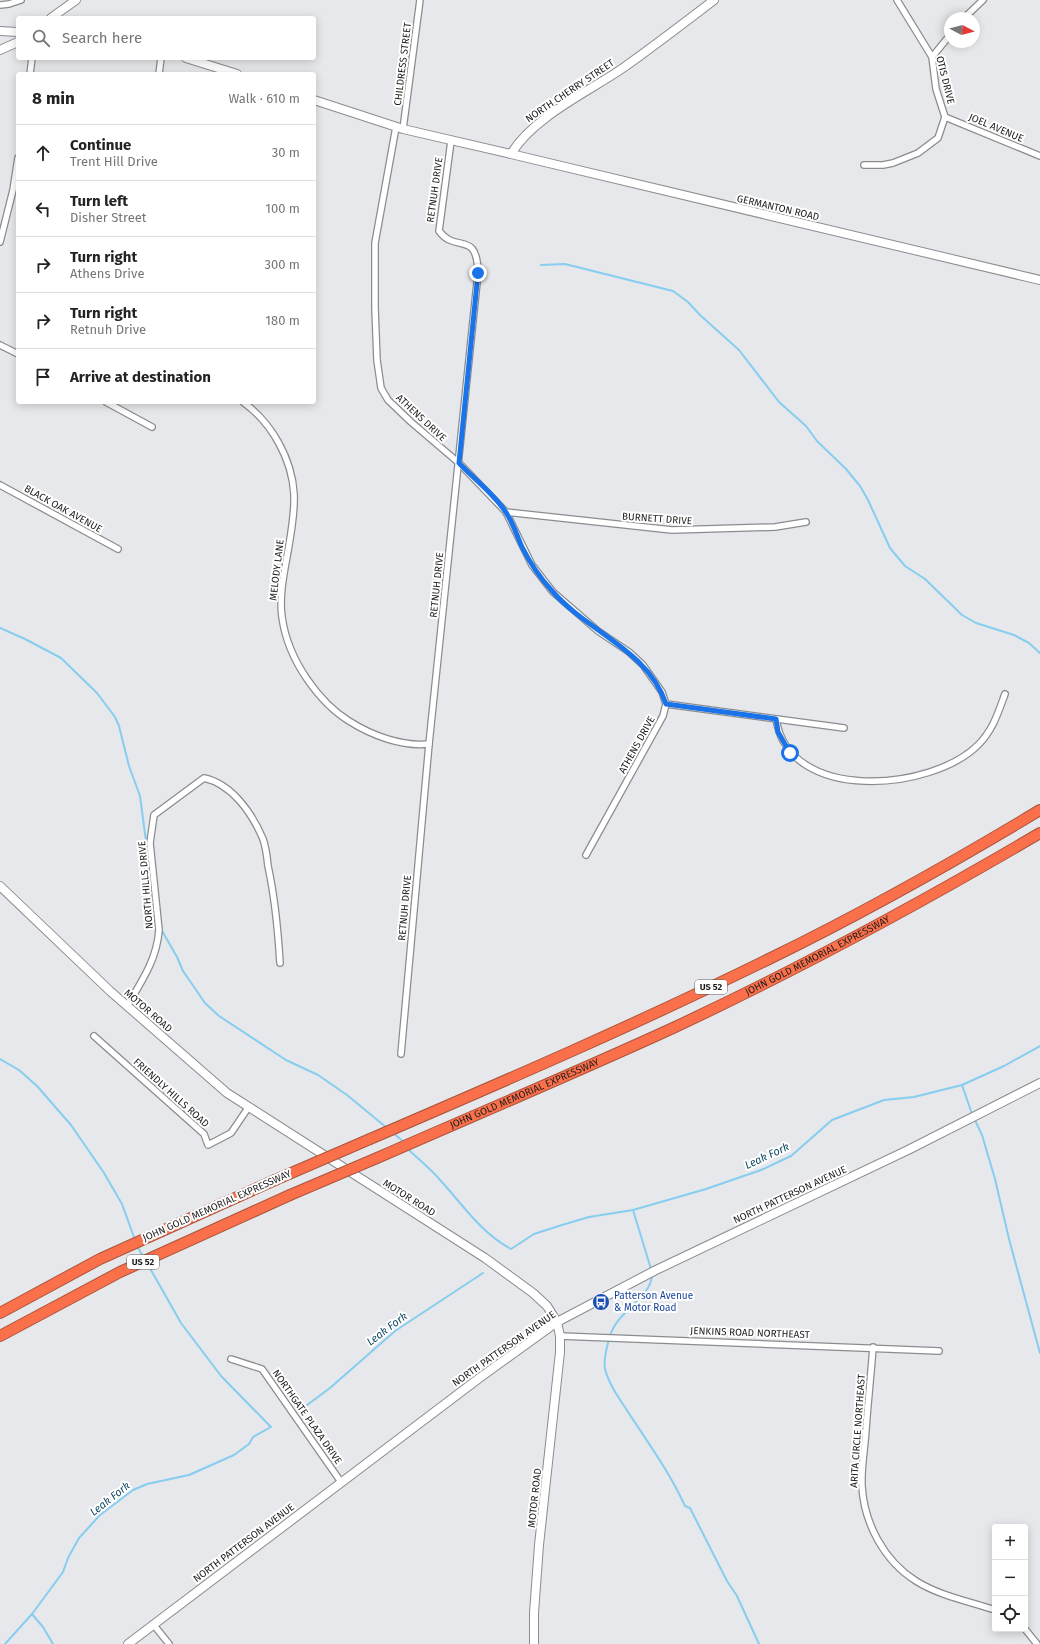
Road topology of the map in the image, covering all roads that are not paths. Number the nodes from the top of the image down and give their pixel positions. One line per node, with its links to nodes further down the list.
1 (21, 0): 7 (street)
2 (76, 0): 9 (main road)
3 (420, 0): 24 (street, CHILDRESS STREET)
4 (714, 0): 26 (main road, NORTH CHERRY STREET)
5 (897, 0): 15 (street, OTIS DRIVE)
6 (983, 0): 8 (street)
7 (0, 5)
8 (970, 12)
9 (54, 16)
10 (0, 30): 11 (main road)
11 (16, 32)
12 (944, 42): 15 (street)
13 (16, 43): 14 (main road)
14 (0, 50)
15 (932, 57): 23 (street, OTIS DRIVE)
16 (32, 60): 19 (street)
17 (161, 60): 20 (street)
18 (192, 60): 21 (main road)
19 (30, 72)
20 (159, 72)
21 (231, 72)
22 (316, 101): 24 (main road)
23 (945, 117): 27 (street, JOEL AVENUE); 28 (street, OTIS DRIVE)
24 (400, 128): 25 (main road); 37 (street, ATHENS DRIVE)
25 (451, 141): 26 (main road); 37 (street, RETNUH DRIVE)
26 (511, 154): 31 (main road, GERMANTON ROAD)
27 (1040, 156)
28 (864, 164)
29 (16, 171): 30 (street)
30 (0, 242)
31 (1040, 280)
32 (0, 345): 33 (street)
33 (16, 353)
34 (110, 404): 36 (street)
35 (245, 404): 46 (street, MELODY LANE)
36 (152, 427)
37 (459, 463): 39 (street, ATHENS DRIVE); 46 (street, RETNUH DRIVE)
38 (0, 484): 41 (street, BLACK OAK AVENUE)
39 (506, 512): 40 (street, BURNETT DRIVE); 43 (street, ATHENS DRIVE)
40 (806, 522)
41 (118, 549)
42 (1005, 694): 44 (street)
43 (666, 704): 44 (street); 49 (street, ATHENS DRIVE)
44 (776, 719): 45 (street)
45 (844, 728)
46 (429, 744): 54 (street, RETNUH DRIVE)
47 (1040, 810): 57 (highway, JOHN GOLD MEMORIAL EXPRESSWAY / US 52, bridge)
48 (1040, 832): 59 (highway, JOHN GOLD MEMORIAL EXPRESSWAY / US 52, bridge)
49 (586, 855)
50 (0, 886): 52 (main road, MOTOR ROAD)
51 (280, 963): 52 (street, NORTH HILLS DRIVE)
52 (127, 1006): 56 (main road, MOTOR ROAD)
53 (94, 1036): 56 (street, FRIENDLY HILLS ROAD)
54 (401, 1054)
55 (1040, 1083): 58 (main road, NORTH PATTERSON AVENUE)
56 (248, 1108): 58 (main road, MOTOR ROAD)
57 (0, 1313)
58 (557, 1322): 60 (main road, MOTOR ROAD); 64 (main road, NORTH PATTERSON AVENUE)
59 (0, 1336)
60 (560, 1336): 61 (street, JENKINS ROAD NORTHEAST); 70 (main road, MOTOR ROAD)
61 (873, 1347): 62 (street, JENKINS ROAD NORTHEAST); 65 (street, ARITA CIRCLE NORTHEAST)
62 (939, 1351)
63 (231, 1359): 64 (street, NORTHGATE PLAZA DRIVE)
64 (341, 1482): 66 (main road, NORTH PATTERSON AVENUE)
65 (992, 1609)
66 (153, 1624): 68 (main road, NORTH PATTERSON AVENUE); 69 (street)
67 (1027, 1632): 71 (street)
68 (128, 1644)
69 (169, 1644)
70 (534, 1644)
71 (1037, 1644)

